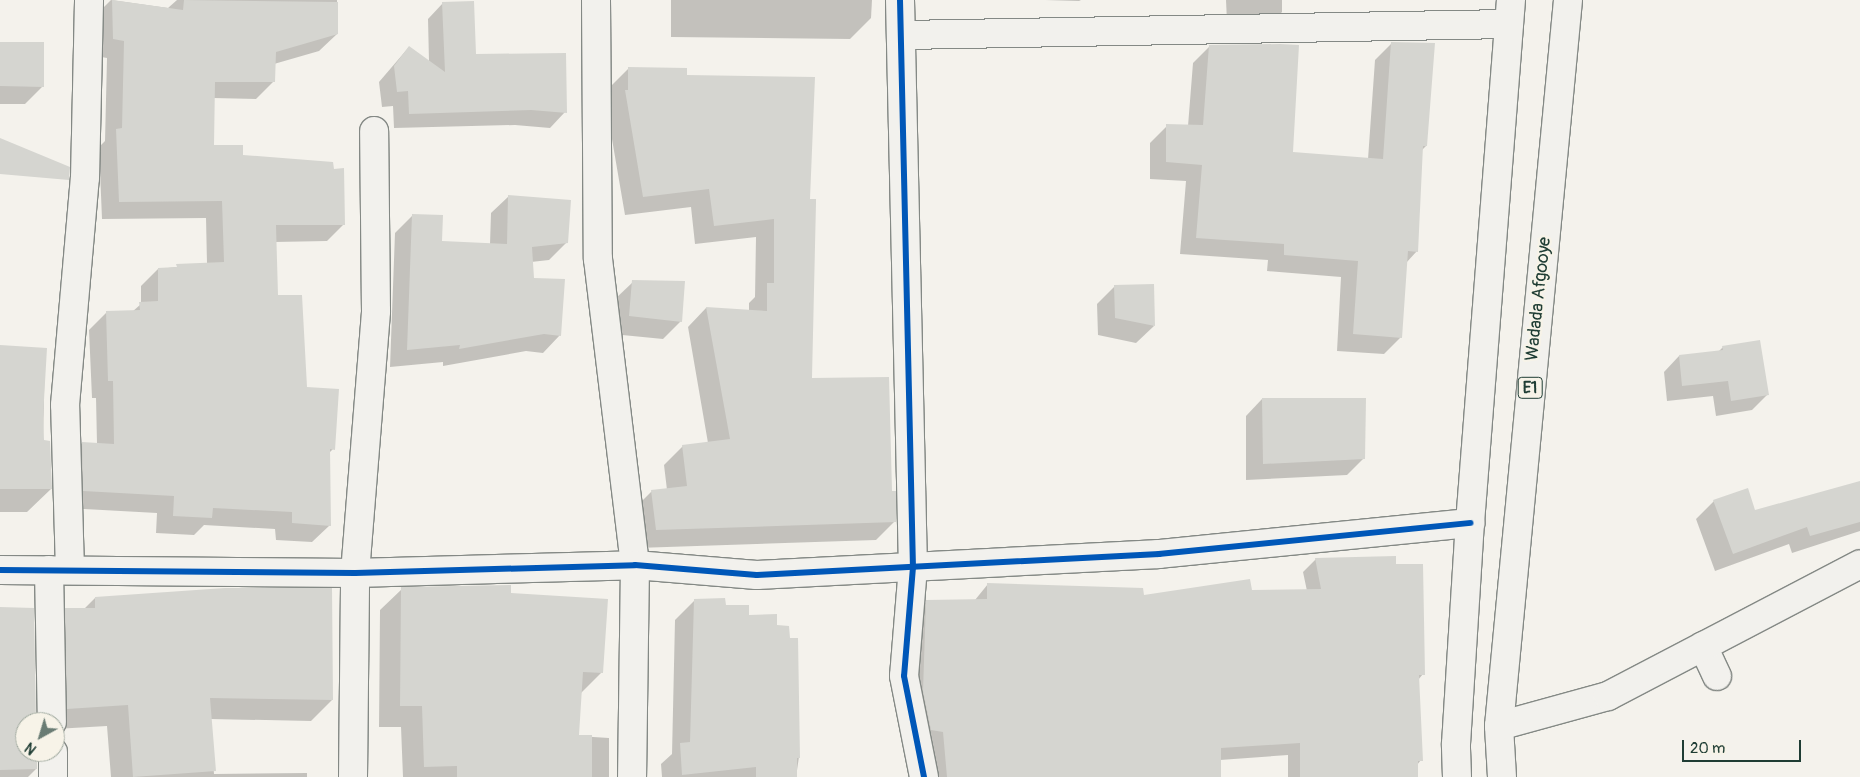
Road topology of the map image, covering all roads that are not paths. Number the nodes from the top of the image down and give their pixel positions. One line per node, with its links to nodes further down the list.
1 (89, 0): 13 (main road)
2 (596, 0): 10 (main road)
3 (900, 0): 6 (main road)
4 (1568, 0): 18 (main road, Wadada Afgooye / E1)
5 (1510, 12): 6 (main road); 8 (main road)
6 (903, 35): 11 (main road)
7 (374, 131): 14 (main road)
8 (1470, 524): 11 (main road); 24 (main road)
9 (1860, 564): 15 (main road)
10 (635, 565): 11 (main road); 14 (main road); 22 (main road)
11 (913, 567): 23 (main road)
12 (0, 570): 13 (main road)
13 (60, 570): 14 (main road); 17 (main road)
14 (355, 573): 21 (main road)
15 (1703, 646): 16 (main road); 18 (main road)
16 (1717, 676)
17 (53, 712)
18 (1499, 726): 25 (main road, Wadada Afgooye / E1)
19 (53, 762): 20 (main road)
20 (53, 777)
21 (353, 777)
22 (632, 777)
23 (924, 777)
24 (1457, 777)
25 (1502, 777)

